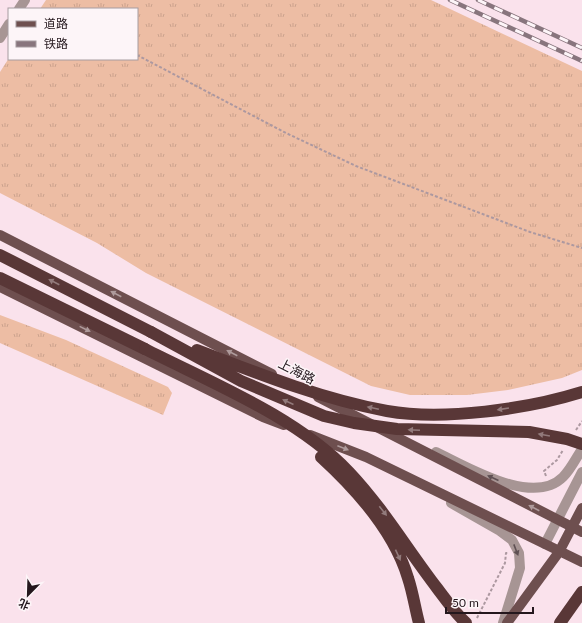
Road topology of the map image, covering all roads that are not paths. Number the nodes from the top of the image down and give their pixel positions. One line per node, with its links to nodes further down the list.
1 (8, 26): 2 (street)
2 (0, 38)
3 (0, 235): 10 (main road, 上海路, one-way to 3)
4 (0, 255): 7 (highway, one-way to 4)
5 (0, 278): 8 (highway)
6 (0, 287): 13 (main road, one-way to 13)
7 (151, 332): 9 (highway, one-way to 7, bridge); 11 (highway, one-way to 7, bridge)
8 (145, 349): 23 (highway, one-way to 23, bridge); 24 (highway, one-way to 24, bridge)
9 (582, 392)
10 (359, 418): 12 (street, one-way to 10); 16 (main road, 上海路, one-way to 10)
11 (582, 444)
12 (582, 449)
13 (366, 457): 19 (main road); 25 (street, one-way to 25)
14 (582, 472): 16 (street)
15 (582, 508): 17 (main road)
16 (557, 520): 17 (main road, 上海路); 19 (street)
17 (572, 527): 18 (main road, 上海路); 20 (main road)
18 (582, 532)
19 (545, 544): 20 (main road)
20 (559, 552): 21 (main road); 26 (main road)
21 (582, 562)
22 (582, 592): 27 (highway)
23 (419, 623)
24 (466, 623)
25 (503, 623)
26 (507, 623)
27 (560, 623)

